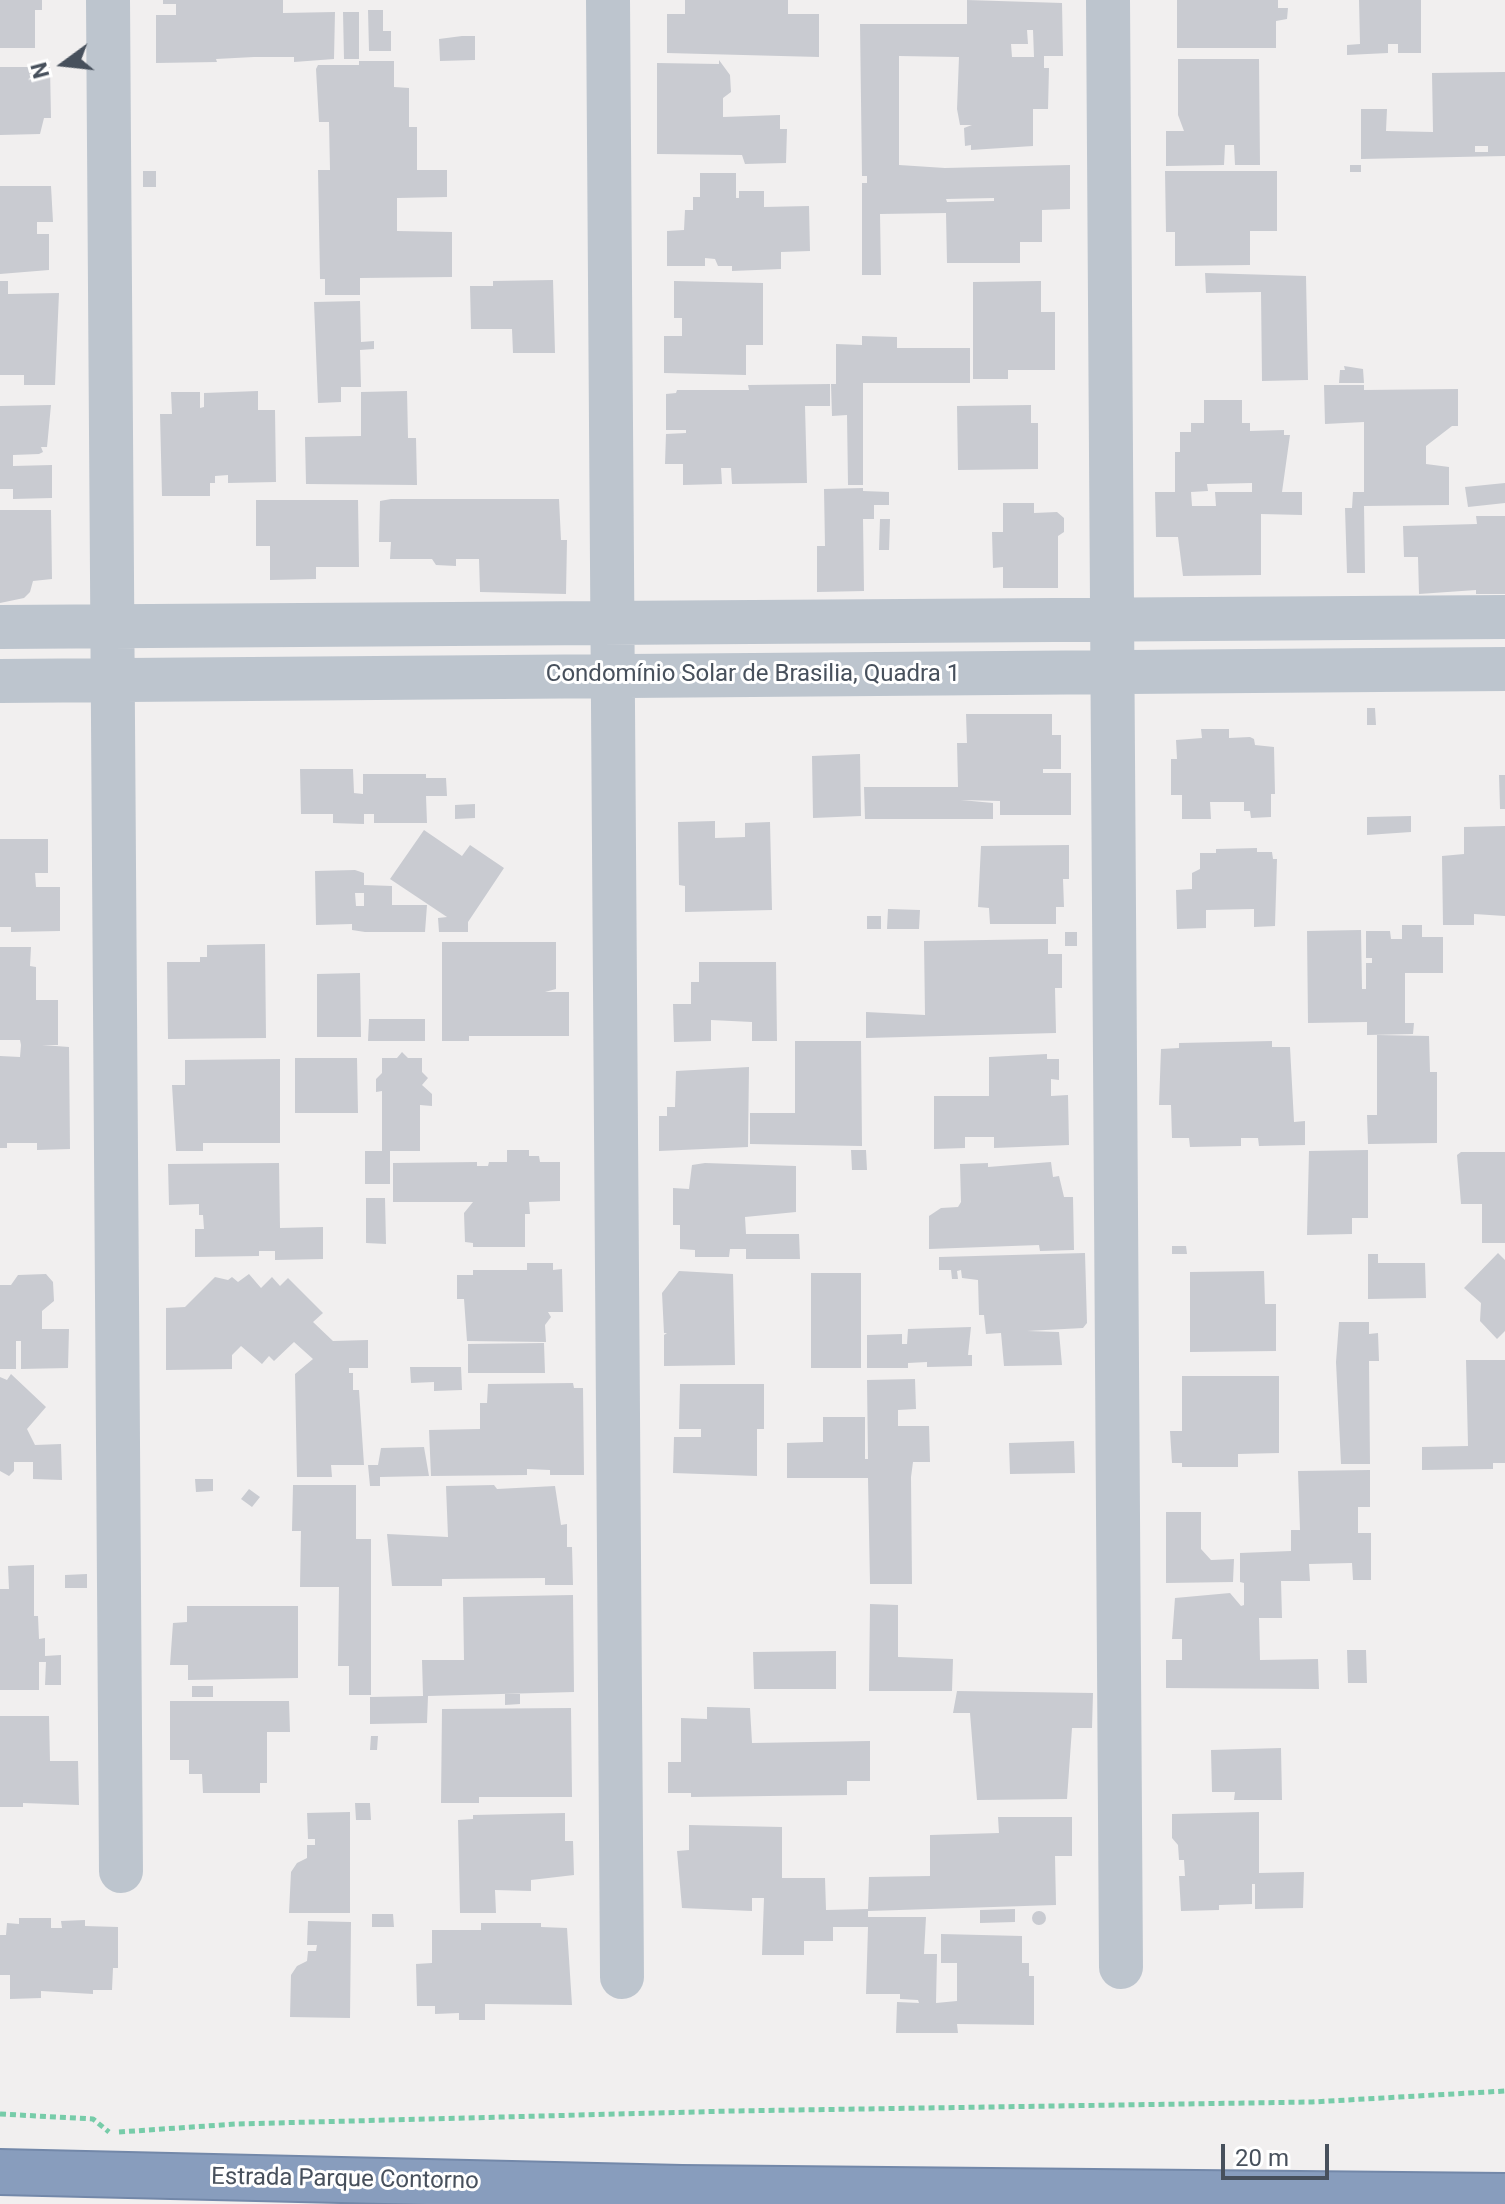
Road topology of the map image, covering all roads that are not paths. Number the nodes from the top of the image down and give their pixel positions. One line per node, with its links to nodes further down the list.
1 (108, 0): 7 (street)
2 (608, 0): 6 (street)
3 (1108, 0): 5 (street)
4 (1505, 617): 5 (street)
5 (1113, 620): 6 (street); 10 (street)
6 (613, 623): 7 (street); 11 (street)
7 (113, 626): 8 (street); 12 (street)
8 (0, 627)
9 (1505, 669): 10 (street, Condomínio Solar de Brasilia, Quadra 1)
10 (1112, 672): 11 (street, Condomínio Solar de Brasilia, Quadra 1); 15 (street)
11 (613, 676): 12 (street, Condomínio Solar de Brasilia, Quadra 1); 16 (street)
12 (113, 680): 13 (street, Condomínio Solar de Brasilia, Quadra 1); 14 (street)
13 (0, 681)
14 (121, 1871)
15 (1121, 1967)
16 (622, 1977)
17 (0, 2172): 18 (highway, Estrada Parque Contorno)
18 (559, 2185): 19 (highway, Estrada Parque Contorno); 20 (highway)
19 (1505, 2196)
20 (725, 2204)

